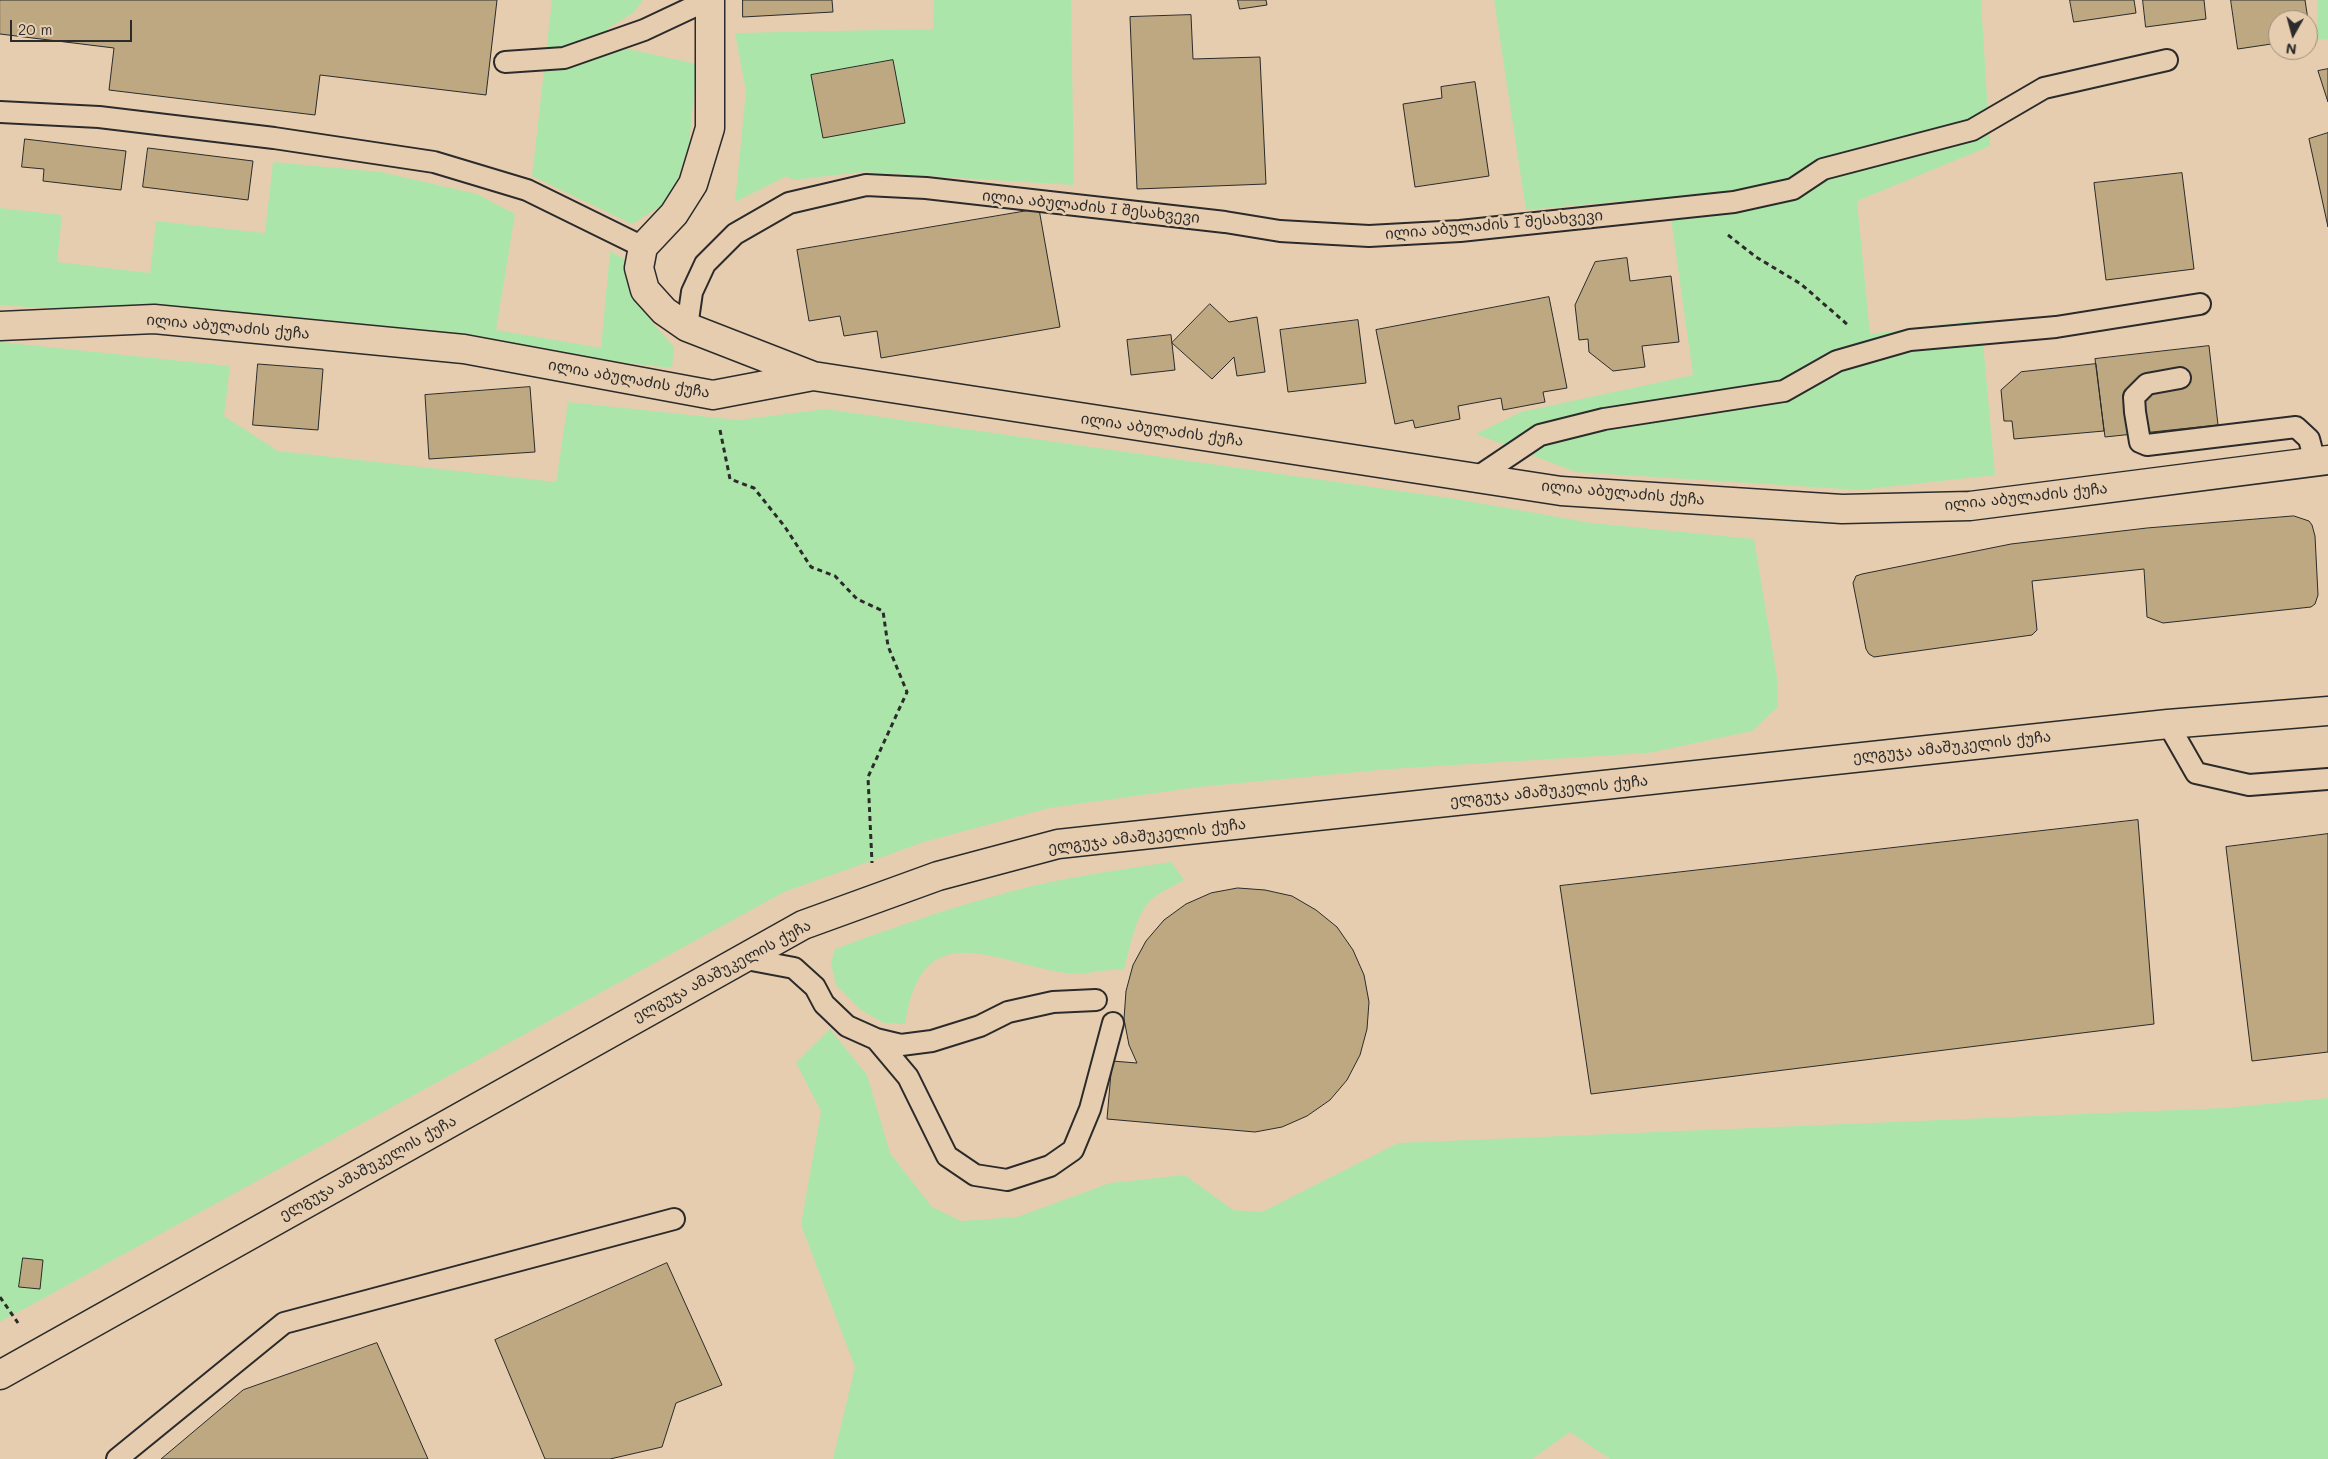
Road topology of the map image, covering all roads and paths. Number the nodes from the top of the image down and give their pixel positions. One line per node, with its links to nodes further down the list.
1 (709, 0): 3 (lane); 6 (street)
2 (2167, 60): 5 (lane, ილია აბულაძის I შესახვევი)
3 (505, 62)
4 (0, 112): 6 (lane)
5 (1711, 205): 9 (lane, ილია აბულაძის I შესახვევი); 10 (path)
6 (643, 247): 9 (street)
7 (2200, 304): 10 (lane)
8 (0, 326): 13 (street, ილია აბულაძის ქუჩა)
9 (687, 327): 11 (street)
10 (1837, 361): 15 (lane)
11 (813, 376): 13 (street, ილია აბულაძის ქუჩა); 15 (street, ილია აბულაძის ქუჩა)
12 (2180, 378): 14 (lane)
13 (713, 395): 19 (path)
14 (2321, 461): 15 (street, ილია აბულაძის ქუჩა)
15 (1479, 476)
16 (2328, 711): 17 (street, ელგუჯა ამაშუკელის ქუჩა)
17 (2168, 724): 18 (lane); 20 (street, ელგუჯა ამაშუკელის ქუჩა)
18 (2328, 779)
19 (872, 863)
20 (741, 958): 23 (lane); 27 (street, ელგუჯა ამაშუკელის ქუჩა)
21 (1096, 1000): 23 (lane)
22 (1113, 1023): 23 (lane)
23 (876, 1040)
24 (674, 1219): 28 (lane)
25 (0, 1297): 26 (path)
26 (18, 1323)
27 (0, 1375)
28 (117, 1459)

